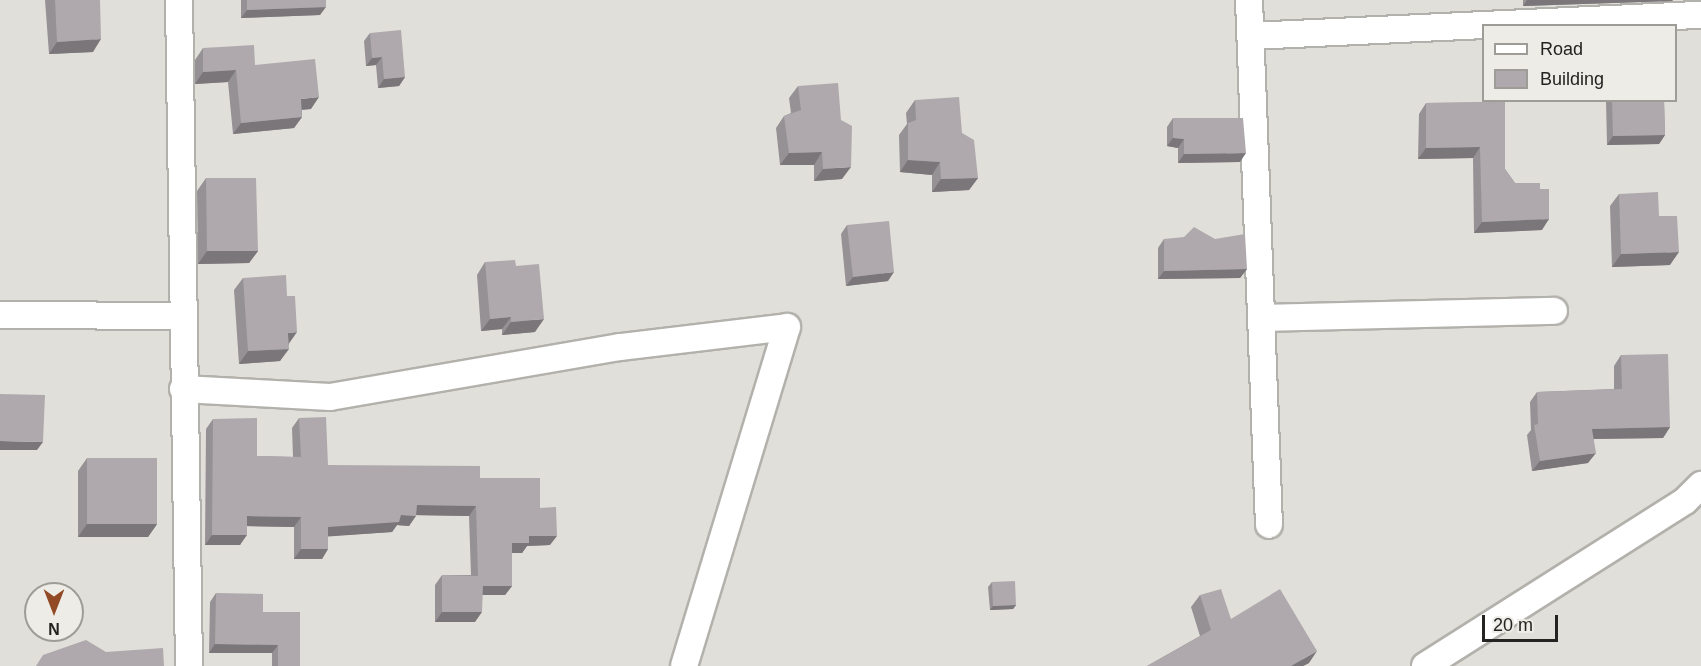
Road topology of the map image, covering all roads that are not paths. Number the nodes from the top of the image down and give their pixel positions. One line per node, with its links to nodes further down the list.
1 (179, 0): 9 (street)
2 (1249, 0): 6 (street)
3 (1701, 15): 4 (street)
4 (1508, 24)
5 (1482, 25): 6 (street)
6 (1251, 36): 10 (street)
7 (1554, 311): 10 (street)
8 (0, 315): 9 (street)
9 (181, 316): 11 (street)
10 (1264, 318): 13 (street)
11 (183, 389): 14 (street); 15 (street)
12 (1701, 485): 16 (street)
13 (1269, 525)
14 (189, 666)
15 (684, 666)
16 (1425, 666)

